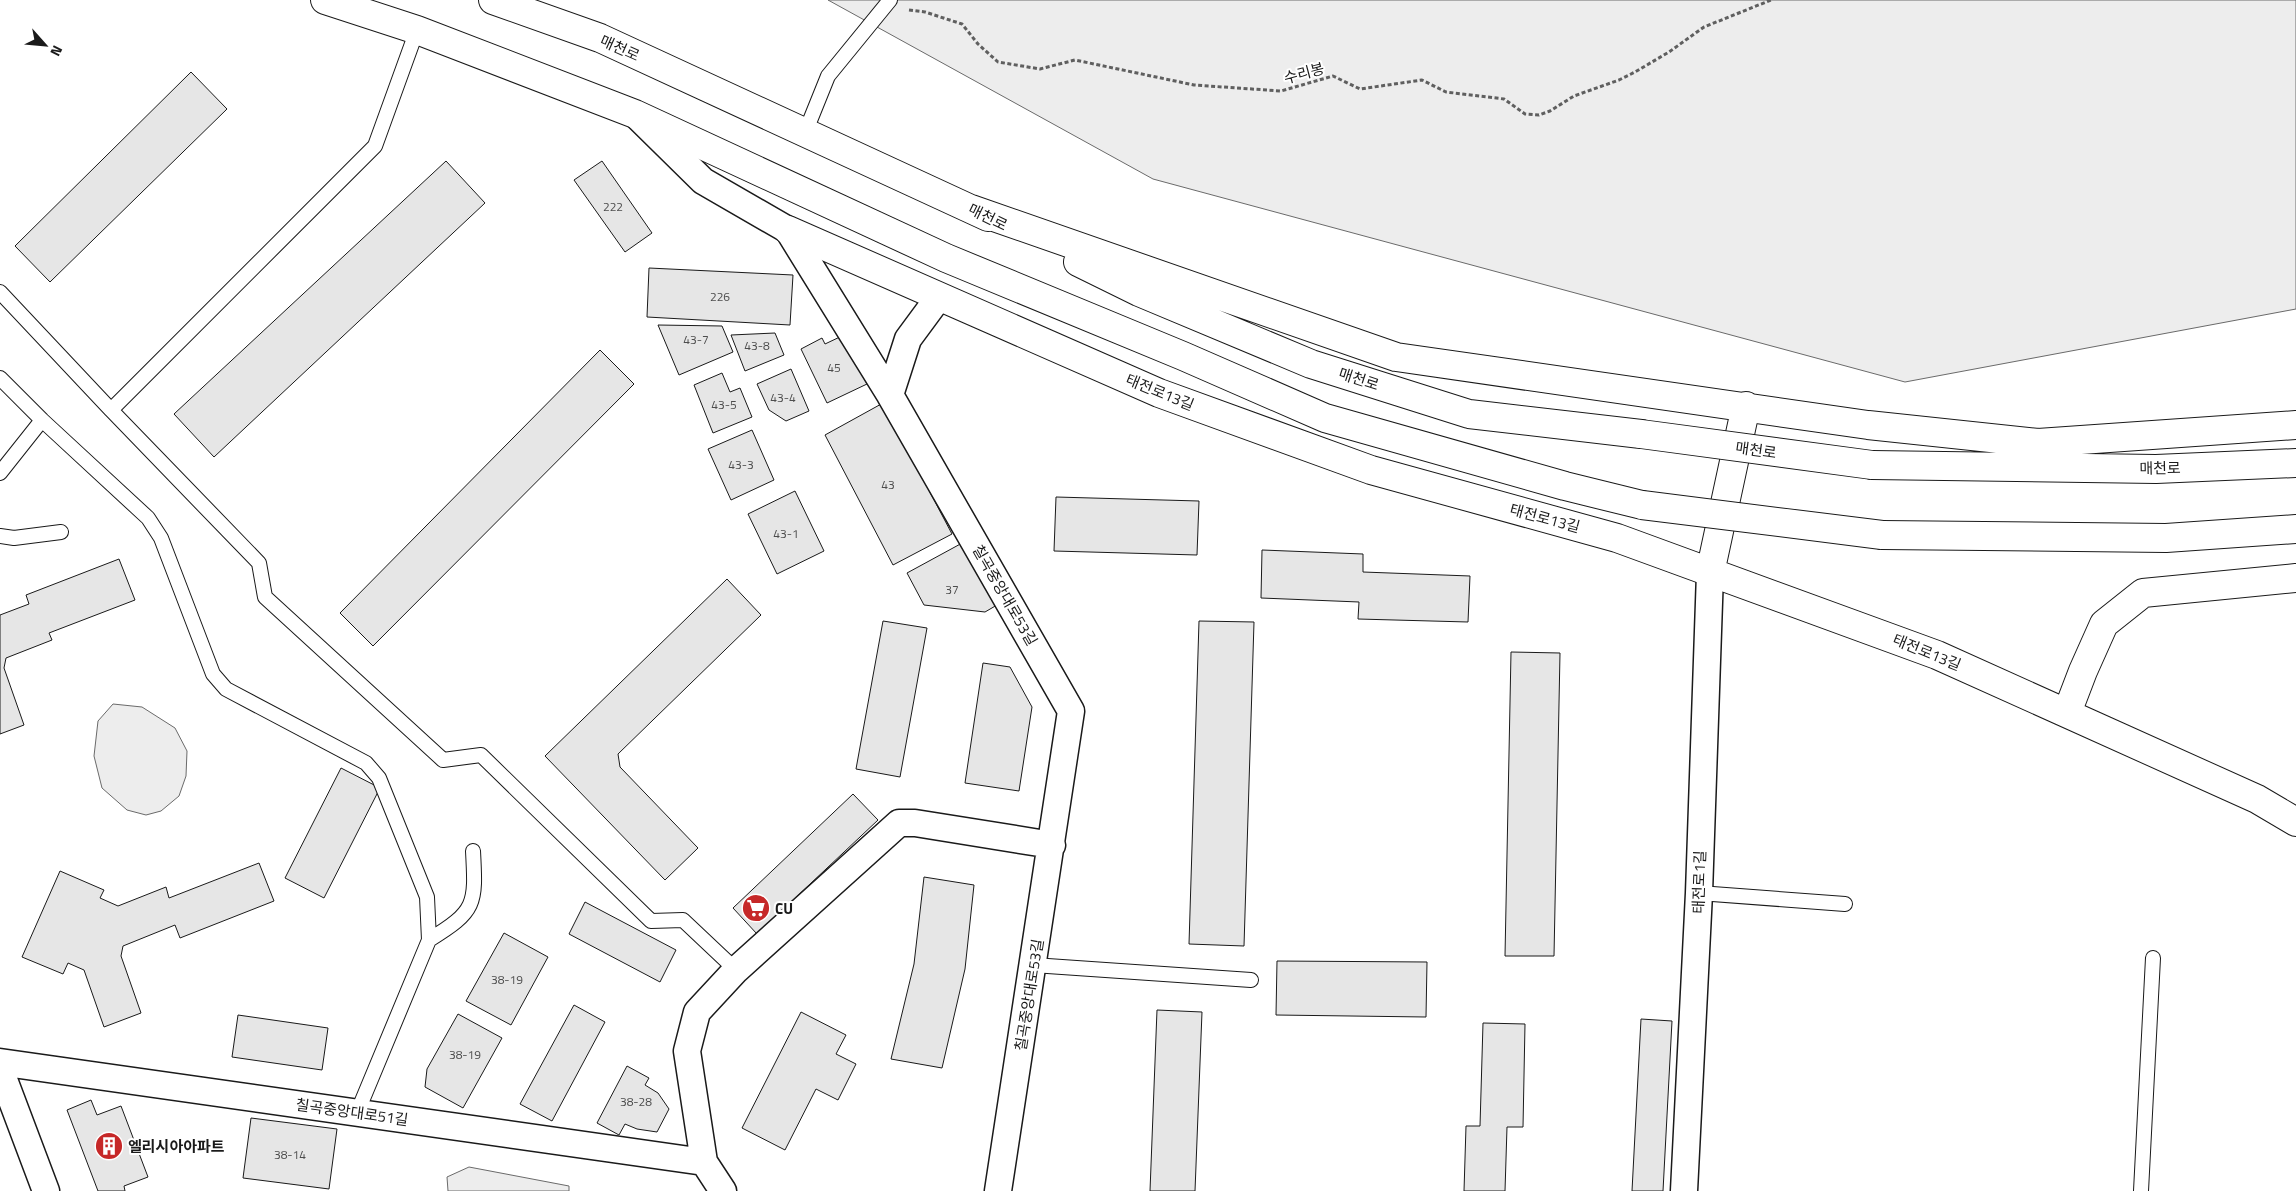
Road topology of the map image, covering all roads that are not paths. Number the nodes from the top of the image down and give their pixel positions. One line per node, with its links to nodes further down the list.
1 (325, 0): 4 (main road)
2 (493, 0): 6 (main road, 매천로)
3 (887, 3): 6 (lane)
4 (417, 30): 5 (main road); 14 (lane)
5 (635, 114): 8 (street, 칠곡중앙대로53길); 19 (main road, bridge)
6 (806, 132): 7 (main road, 매천로)
7 (971, 209): 13 (main road); 17 (main road, 매천로, bridge)
8 (788, 230): 10 (main road, 태전로13길); 12 (street, 칠곡중앙대로53길)
9 (0, 292): 14 (lane)
10 (939, 297): 12 (street); 22 (main road, 태전로13길)
11 (0, 378): 15 (lane)
12 (890, 395): 26 (street, 칠곡중앙대로53길)
13 (1746, 406): 16 (main road); 22 (main road)
14 (112, 410): 33 (lane)
15 (42, 420): 18 (lane); 30 (lane)
16 (2296, 425)
17 (2296, 463)
18 (0, 473)
19 (2296, 529)
20 (61, 532): 21 (lane)
21 (0, 536)
22 (1710, 573): 24 (main road, 태전로13길); 28 (street, 태전로1길)
23 (2296, 578): 24 (main road)
24 (2063, 711): 25 (main road, 태전로13길)
25 (2296, 822)
26 (1052, 845): 32 (street, 칠곡중앙대로53길); 33 (street)
27 (473, 851): 30 (lane)
28 (1699, 893): 29 (lane); 42 (street, 태전로1길)
29 (1845, 904)
30 (429, 940): 37 (lane)
31 (2153, 958): 43 (lane)
32 (1033, 965): 34 (lane); 41 (street, 칠곡중앙대로53길)
33 (736, 970): 38 (street)
34 (1251, 980)
35 (0, 1062): 37 (street, 칠곡중앙대로51길)
36 (0, 1069): 39 (street)
37 (357, 1113): 38 (street, 칠곡중앙대로51길)
38 (704, 1162): 40 (street)
39 (46, 1191)
40 (723, 1191)
41 (998, 1191)
42 (1684, 1191)
43 (2141, 1191)

